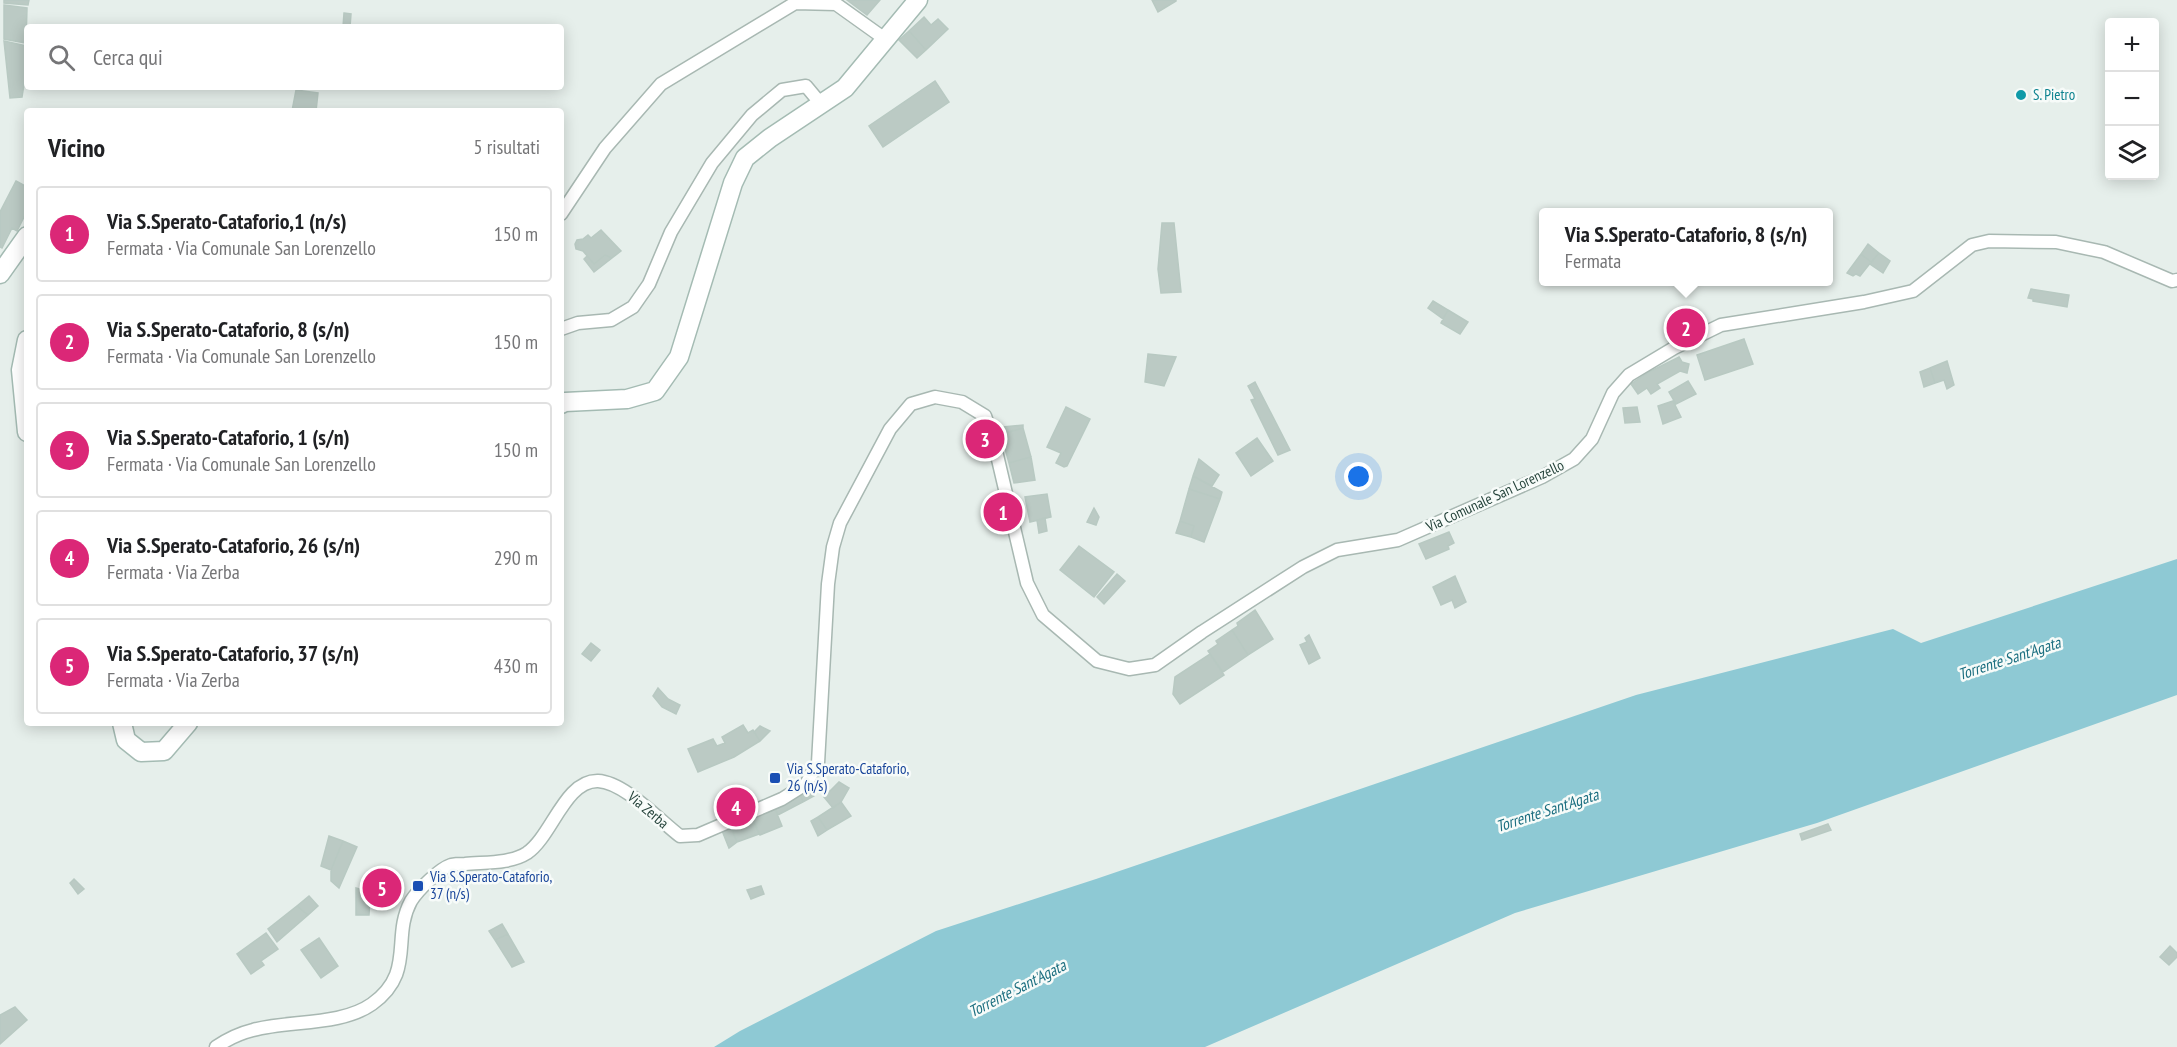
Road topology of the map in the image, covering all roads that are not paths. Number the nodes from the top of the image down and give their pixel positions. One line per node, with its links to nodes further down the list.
1 (918, 0): 2 (street)
2 (885, 39): 3 (street); 4 (street)
3 (821, 104): 8 (street); 12 (street)
4 (564, 210)
5 (24, 240): 6 (street)
6 (0, 274)
7 (2177, 280): 10 (street, Via Comunale San Lorenzello)
8 (564, 328)
9 (24, 355): 11 (street)
10 (935, 397): 15 (street, Via Zerba)
11 (24, 401)
12 (564, 402)
13 (123, 726): 14 (street)
14 (185, 726)
15 (216, 1047)

